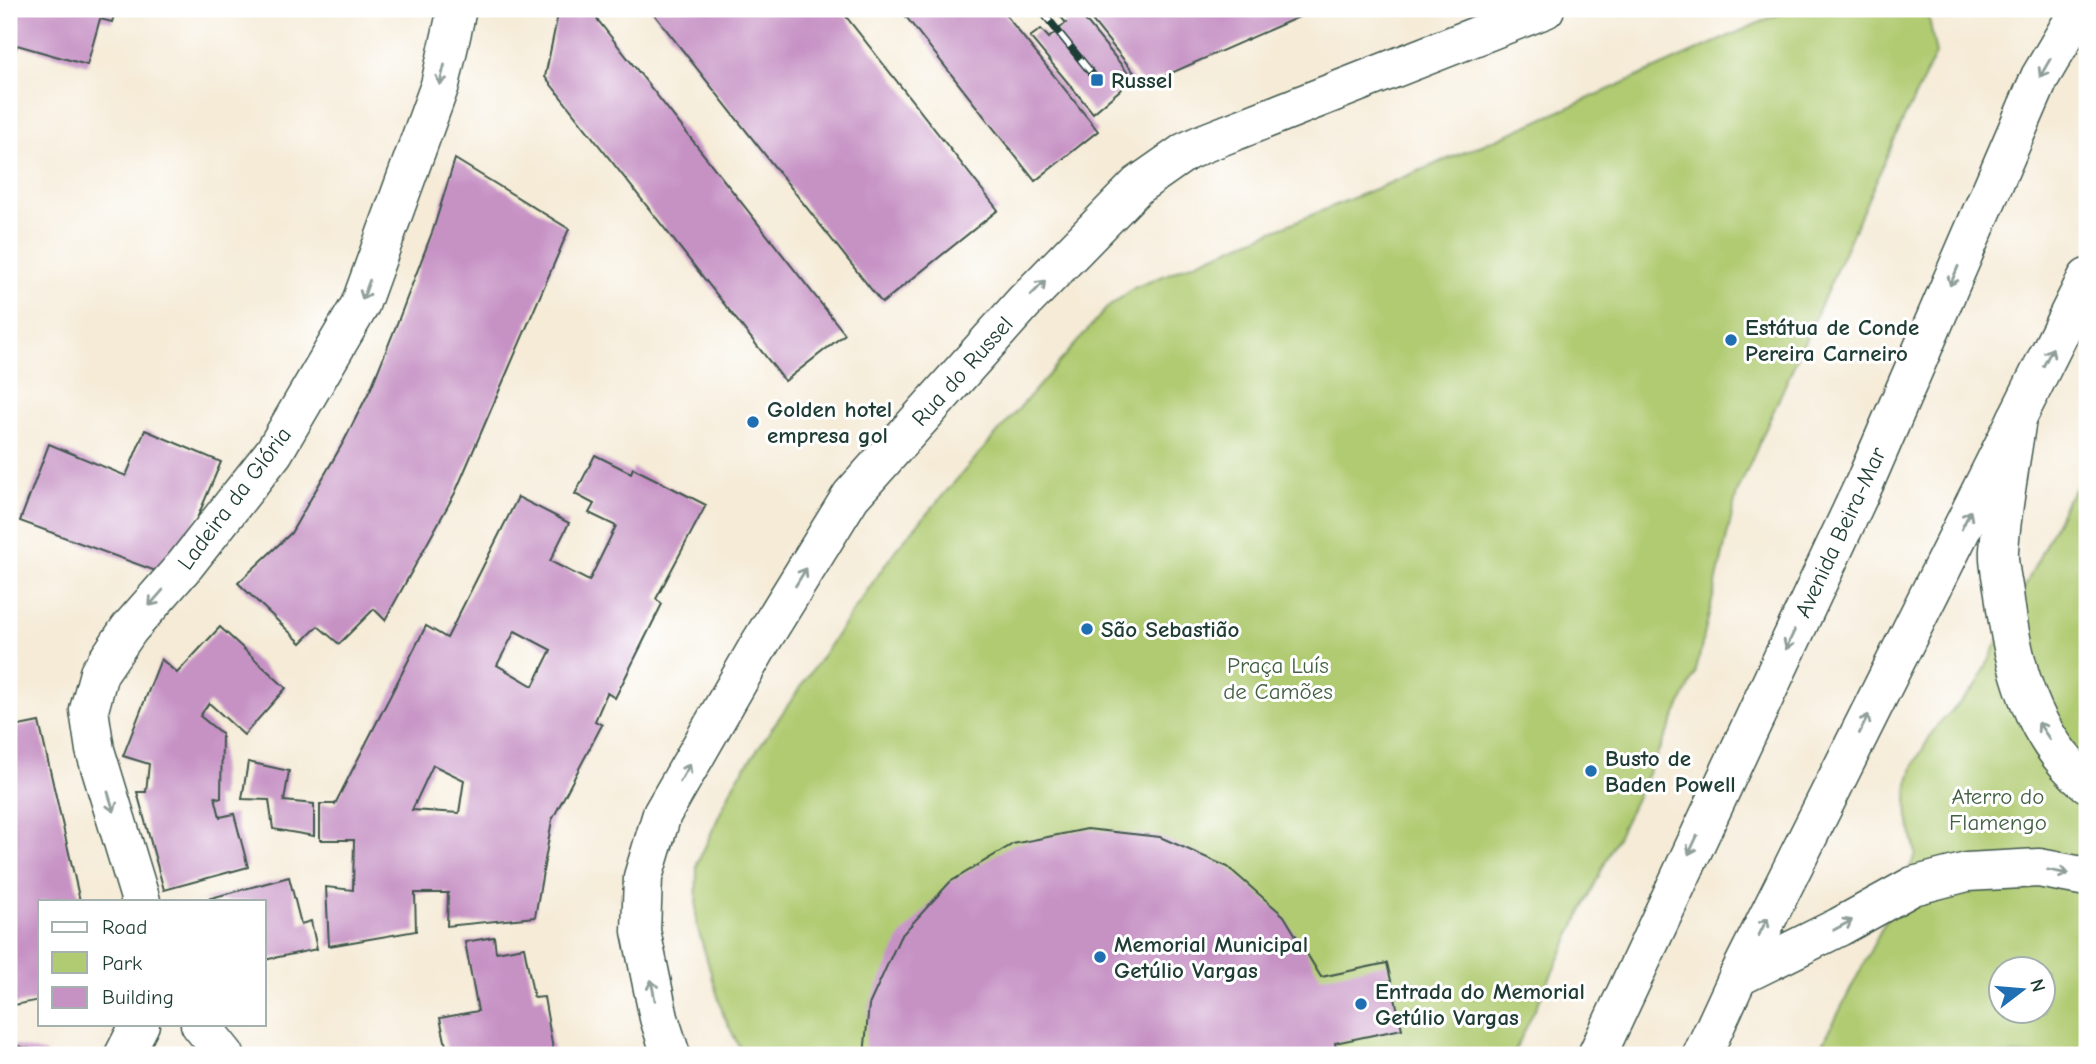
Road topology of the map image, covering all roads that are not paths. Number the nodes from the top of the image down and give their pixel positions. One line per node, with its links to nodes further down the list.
1 (457, 9): 8 (main road, Ladeira da Glória, one-way to 8)
2 (1545, 9): 14 (main road, Rua do Russel, one-way to 2)
3 (2080, 9): 15 (main road, Avenida Beira-Mar, one-way to 15)
4 (2087, 278): 5 (main road, one-way to 4)
5 (2017, 418): 6 (main road, one-way to 5); 9 (main road, one-way to 5)
6 (2087, 783)
7 (2087, 877): 9 (main road, one-way to 7)
8 (141, 900)
9 (1738, 977): 16 (main road)
10 (139, 1026): 12 (main road)
11 (202, 1026): 13 (main road)
12 (124, 1055)
13 (225, 1055)
14 (671, 1055)
15 (1597, 1055)
16 (1702, 1055)

